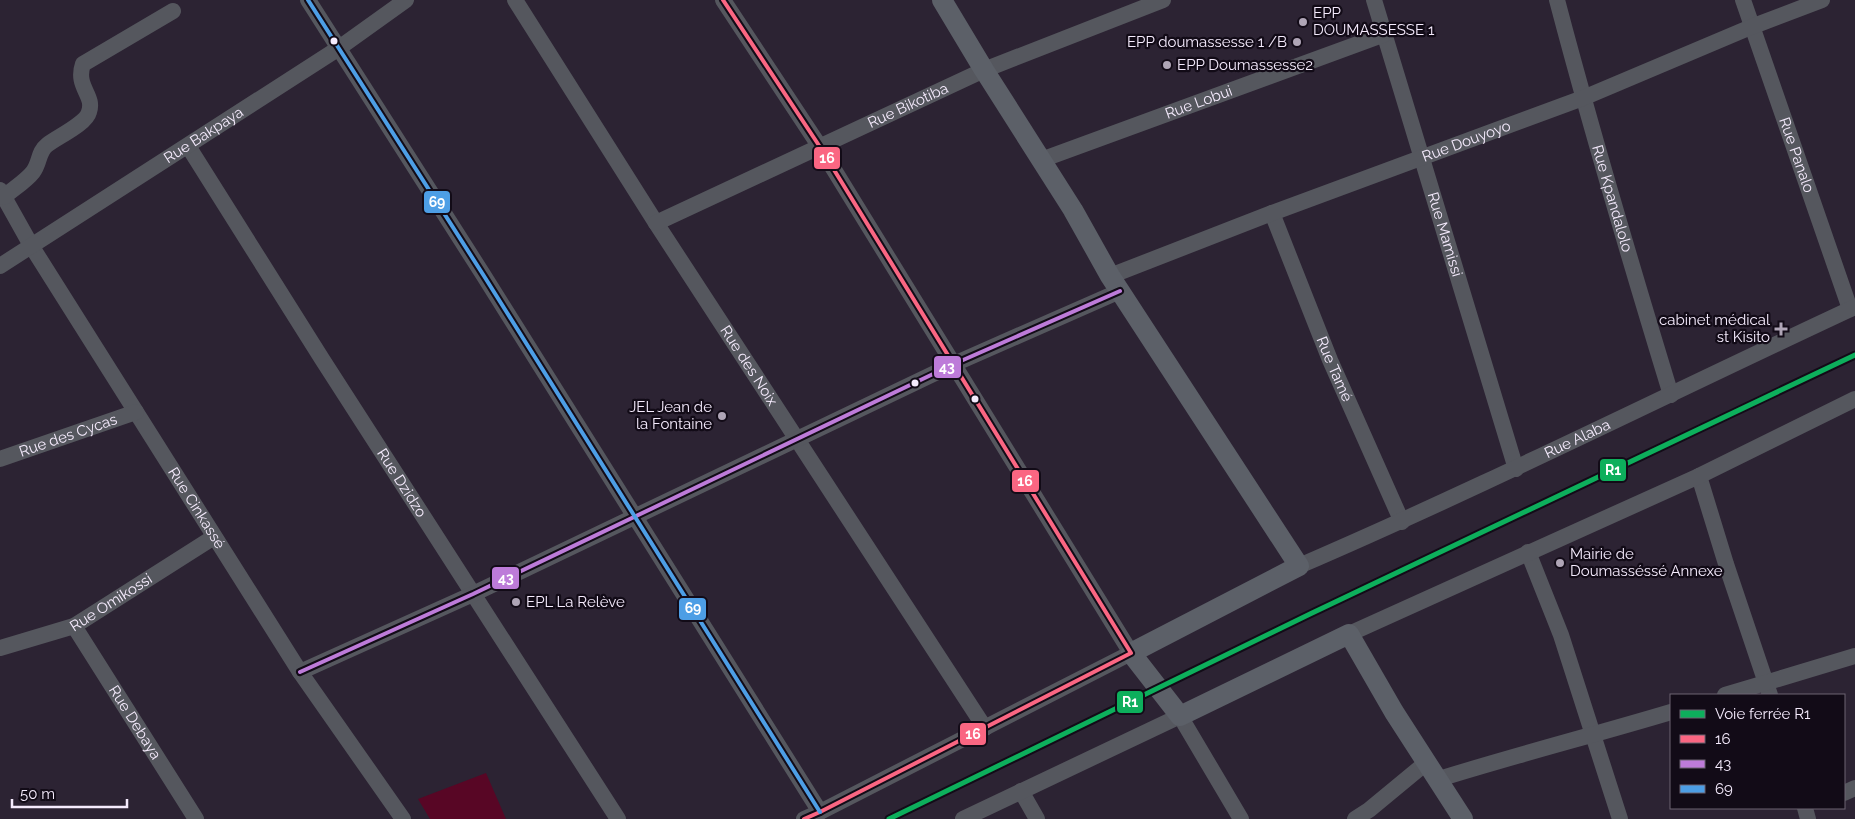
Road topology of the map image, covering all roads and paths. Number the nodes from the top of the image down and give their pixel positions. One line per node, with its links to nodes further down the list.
1 (308, 0): 14 (street)
2 (406, 0): 14 (street, Rue Bakpaya)
3 (515, 0): 23 (street, Rue des Noix)
4 (723, 0): 18 (street)
5 (942, 0): 15 (main road)
6 (1163, 0): 15 (street, Rue Bikotiba)
7 (1374, 0): 13 (street, Rue Mamissi)
8 (1557, 0): 16 (street, Rue Kpandalolo)
9 (1743, 0): 12 (street, Rue Panalo)
10 (1822, 0): 12 (street, Rue Douyoyo)
11 (173, 11): 21 (street)
12 (1751, 27): 16 (street, Rue Douyoyo); 27 (street, Rue Panalo)
13 (1384, 34): 19 (street, Rue Mamissi); 20 (street, Rue Lobui)
14 (338, 48): 17 (street, Rue Bakpaya); 36 (street)
15 (984, 70): 18 (street, Rue Bikotiba); 20 (main road)
16 (1583, 98): 19 (street, Rue Douyoyo); 29 (street, Rue Kpandalolo)
17 (188, 146): 24 (street, Rue Bakpaya); 41 (street, Rue Dzidzo)
18 (820, 147): 23 (street, Rue Bikotiba); 28 (street)
19 (1422, 157): 22 (street, Rue Douyoyo); 34 (street, Rue Mamissi)
20 (1041, 160): 26 (main road)
21 (2, 194): 24 (street, Rue Cinkassé)
22 (1272, 213): 26 (street, Rue Douyoyo); 37 (street, Rue Tamé)
23 (656, 223): 32 (street, Rue des Noix)
24 (32, 247): 25 (street, Rue Bakpaya); 31 (street, Rue Cinkassé)
25 (0, 266)
26 (1115, 283): 28 (street, Rue Douyoyo); 40 (main road)
27 (1852, 308): 29 (street, Rue Alaba)
28 (954, 364): 32 (street, Rue Douyoyo); 45 (street)
29 (1671, 395): 34 (street, Rue Alaba)
30 (1855, 399): 35 (street)
31 (136, 412): 33 (street, Rue des Cycas); 38 (street, Rue Cinkassé)
32 (797, 440): 36 (street, Rue Douyoyo); 52 (street, Rue des Noix)
33 (0, 459)
34 (1516, 469): 37 (street, Rue Alaba)
35 (1699, 476): 39 (street); 48 (street)
36 (635, 516): 41 (street, Rue Douyoyo); 57 (street)
37 (1402, 522): 40 (street, Rue Alaba)
38 (214, 537): 42 (street, Rue Omikossi); 47 (street, Rue Cinkassé)
39 (1528, 552): 43 (street); 53 (street)
40 (1300, 566): 45 (main road)
41 (473, 594): 47 (street, Rue Douyoyo); 60 (street, Rue Dzidzo)
42 (74, 626): 44 (street, Rue Omikossi); 58 (street, Rue Debaya)
43 (1349, 634): 51 (main road); 54 (main road)
44 (0, 648)
45 (1131, 652): 51 (main road); 52 (street)
46 (1855, 656): 48 (street)
47 (300, 672): 59 (street, Rue Cinkassé)
48 (1768, 689): 49 (street)
49 (1732, 694)
50 (1670, 712): 53 (street)
51 (1180, 716): 56 (street); 64 (street)
52 (986, 728): 57 (street)
53 (1594, 735): 55 (street); 67 (street)
54 (1427, 762): 55 (main road); 65 (street)
55 (1439, 779): 66 (main road)
56 (1021, 791): 62 (street); 63 (street)
57 (820, 812): 61 (street)
58 (196, 819)
59 (403, 819)
60 (618, 819)
61 (804, 819)
62 (962, 819)
63 (1037, 819)
64 (1241, 819)
65 (1354, 819)
66 (1463, 819)
67 (1620, 819)

